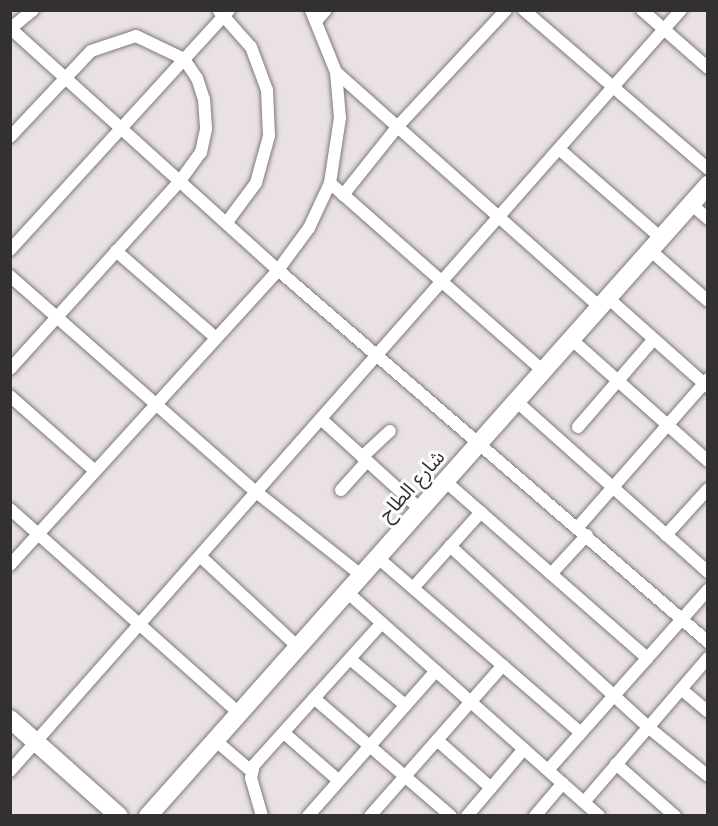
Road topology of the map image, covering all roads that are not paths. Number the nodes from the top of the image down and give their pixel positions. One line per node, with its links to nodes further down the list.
1 (33, 10): 9 (street)
2 (326, 10): 8 (street)
3 (506, 10): 16 (street)
4 (524, 10): 15 (street)
5 (642, 10): 10 (street)
6 (681, 10): 10 (street)
7 (224, 12): 11 (street); 28 (street)
8 (314, 16): 13 (street)
9 (11, 28): 14 (street)
10 (664, 30): 12 (street); 15 (street)
11 (184, 59): 14 (street); 17 (street); 21 (street)
12 (708, 68)
13 (336, 72): 16 (street); 22 (street)
14 (63, 77): 17 (street); 18 (street)
15 (613, 89): 19 (street); 20 (street)
16 (398, 126): 24 (street); 26 (street)
17 (122, 132): 21 (street); 30 (street)
18 (10, 137)
19 (559, 149): 26 (street); 29 (street)
20 (708, 169)
21 (179, 182): 28 (street); 31 (street)
22 (330, 183): 24 (street); 32 (street)
23 (708, 185): 25 (street, شارع الطاح)
24 (343, 195): 34 (street)
25 (691, 204): 27 (street); 29 (street, شارع الطاح)
26 (500, 216): 34 (street); 36 (street)
27 (708, 219)
28 (227, 222): 32 (street)
29 (655, 244): 35 (street); 36 (street, شارع الطاح)
30 (10, 250)
31 (116, 251): 37 (street); 38 (street)
32 (278, 270): 38 (street); 41 (street)
33 (10, 276): 37 (street)
34 (442, 282): 41 (street); 43 (street)
35 (708, 302)
36 (604, 303): 39 (street, شارع الطاح); 40 (street)
37 (55, 316): 42 (street); 48 (street)
38 (215, 338): 48 (street)
39 (571, 339): 43 (street, شارع الطاح); 44 (street)
40 (654, 339): 44 (street); 45 (street)
41 (379, 356): 49 (street); 53 (street)
42 (10, 369)
43 (543, 371): 47 (street, شارع الطاح)
44 (618, 381): 50 (street); 51 (street)
45 (706, 383): 50 (street)
46 (10, 396): 56 (street)
47 (516, 401): 53 (street, شارع الطاح); 58 (street)
48 (154, 403): 56 (street); 61 (street)
49 (321, 419): 54 (street); 61 (street)
50 (667, 425): 55 (street); 58 (street)
51 (578, 426)
52 (390, 431): 54 (street)
53 (480, 441): 57 (street, شارع الطاح); 65 (street)
54 (365, 459): 60 (street); 63 (street)
55 (708, 461)
56 (95, 471): 66 (street)
57 (445, 481): 63 (street, شارع الطاح); 64 (street)
58 (613, 487): 65 (street); 67 (street)
59 (708, 489): 67 (street)
60 (341, 490)
61 (255, 491): 69 (street); 74 (street)
62 (10, 509): 66 (street)
63 (420, 509): 70 (street, شارع الطاح)
64 (481, 512): 68 (street); 73 (street)
65 (582, 531): 73 (street); 78 (street)
66 (38, 534): 71 (street); 80 (street)
67 (666, 535): 72 (street)
68 (450, 546): 75 (street); 89 (street)
69 (200, 556): 80 (street); 82 (street)
70 (377, 557): 74 (street, شارع الطاح); 75 (street)
71 (10, 565)
72 (708, 572)
73 (551, 574): 83 (street)
74 (361, 575): 77 (street, شارع الطاح)
75 (413, 588): 86 (street)
76 (708, 590): 78 (street)
77 (347, 592): 79 (street); 82 (street, شارع الطاح)
78 (682, 619): 81 (street); 83 (street)
79 (382, 623): 85 (street); 87 (street)
80 (140, 625): 94 (street); 101 (street)
81 (708, 642)
82 (298, 646): 94 (street, شارع الطاح)
83 (647, 658): 89 (street)
84 (708, 658): 88 (street)
85 (350, 659): 90 (street); 92 (street)
86 (502, 666): 91 (street); 98 (street)
87 (436, 671): 91 (street); 92 (street)
88 (681, 689): 93 (street); 96 (street)
89 (613, 696): 96 (street); 98 (street)
90 (315, 699): 97 (street); 102 (street)
91 (471, 702): 100 (street); 103 (street)
92 (405, 705): 102 (street)
93 (708, 712)
94 (239, 713): 99 (street, شارع الطاح)
95 (10, 719): 101 (street)
96 (648, 728): 104 (street); 109 (street)
97 (284, 733): 107 (street); 110 (street)
98 (581, 733): 105 (street)
99 (215, 740): 107 (street); 116 (street, شارع الطاح)
100 (437, 740): 108 (street); 112 (street)
101 (36, 742): 106 (street); 115 (street)
102 (369, 745): 108 (street); 110 (street)
103 (524, 749): 105 (street); 112 (street)
104 (616, 764): 113 (street); 123 (street)
105 (548, 770): 111 (street)
106 (10, 771)
107 (250, 771): 117 (street)
108 (405, 776): 114 (street); 119 (street)
109 (708, 776)
110 (338, 780): 118 (street)
111 (563, 783): 113 (street); 121 (street)
112 (491, 788): 120 (street)
113 (584, 802): 122 (street)
114 (374, 814)
115 (119, 816)
116 (148, 816)
117 (262, 816)
118 (308, 816)
119 (451, 816)
120 (467, 816)
121 (535, 816)
122 (599, 816)
123 (675, 816)

